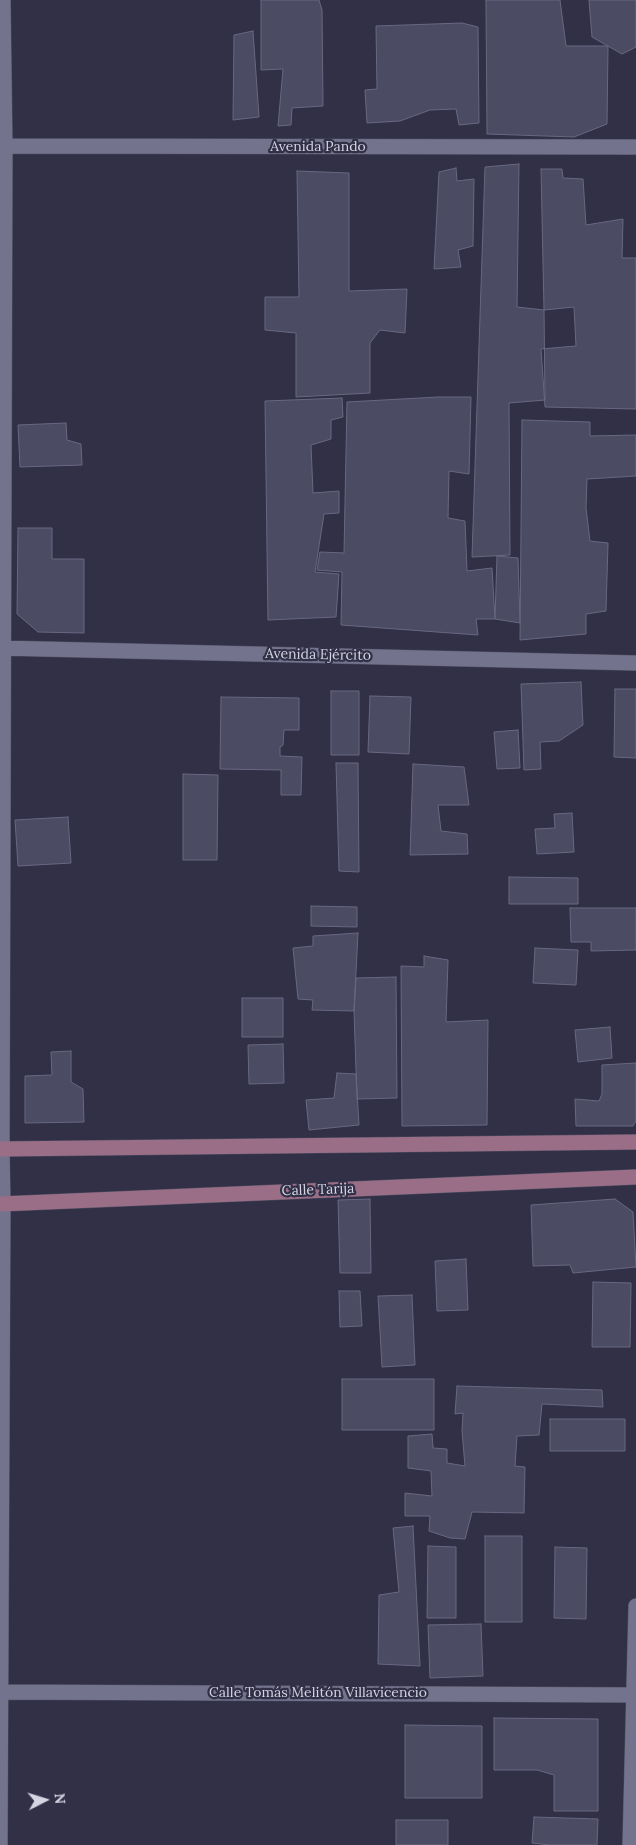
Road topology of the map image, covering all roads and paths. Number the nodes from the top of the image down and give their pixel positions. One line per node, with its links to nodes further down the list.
1 (3, 0): 2 (street)
2 (2, 146): 3 (street, Avenida Pando); 4 (street)
3 (636, 147)
4 (2, 648): 5 (street, Avenida Ejército); 7 (street)
5 (636, 663)
6 (636, 1142): 7 (street)
7 (1, 1149): 9 (street)
8 (636, 1177): 9 (street, Calle Tarija)
9 (2, 1204): 11 (street)
10 (636, 1606): 12 (street)
11 (0, 1692): 12 (street, Calle Tomás Melitón Villavicencio); 13 (street)
12 (634, 1695): 14 (street)
13 (0, 1845)
14 (630, 1845)

